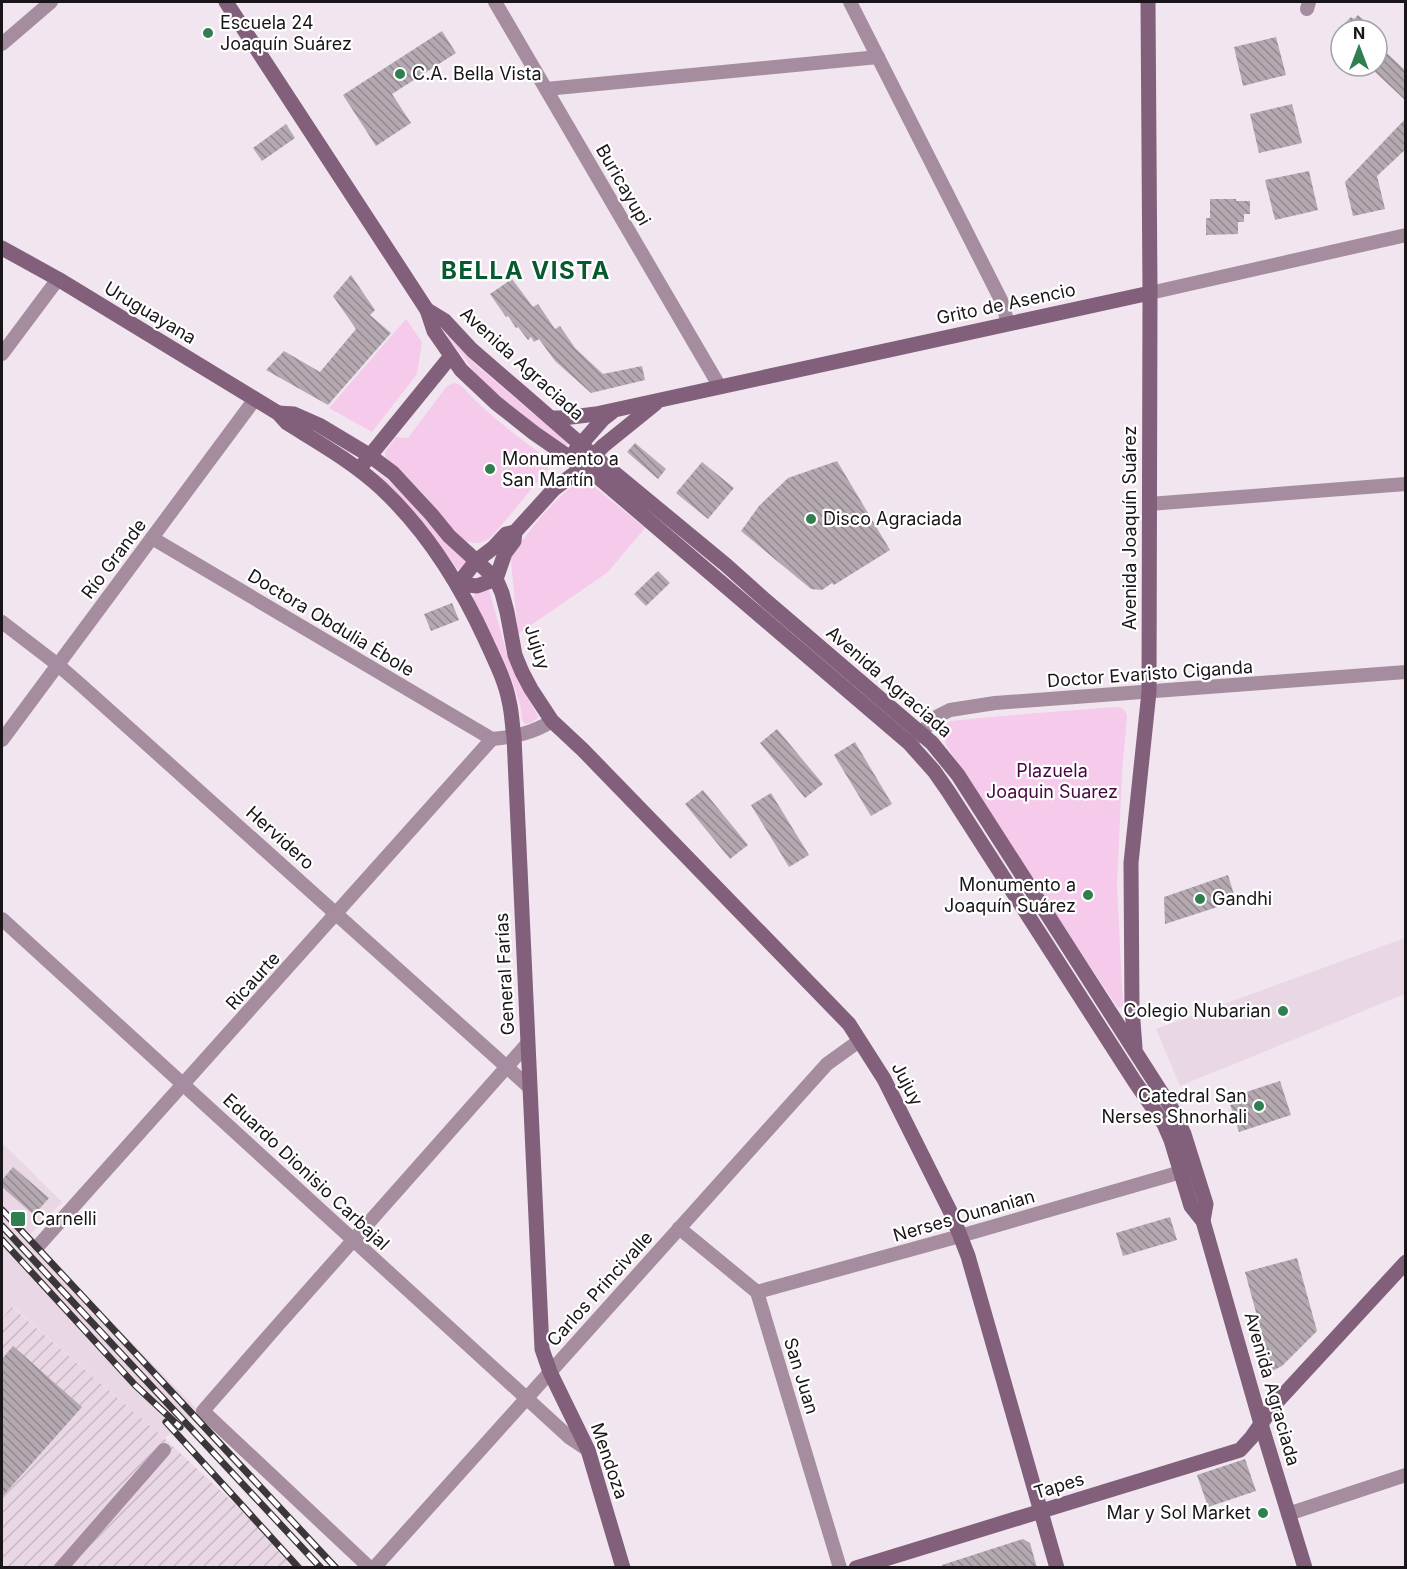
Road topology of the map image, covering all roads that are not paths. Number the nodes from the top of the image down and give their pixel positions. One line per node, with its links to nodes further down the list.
1 (51, 2): 6 (street)
2 (226, 2): 13 (street, Avenida Agraciada)
3 (495, 2): 8 (street, Buricayupi)
4 (850, 2): 7 (street)
5 (1148, 2): 12 (street, Avenida Joaquín Suárez)
6 (2, 44)
7 (878, 57): 8 (street); 14 (street)
8 (546, 89): 17 (street, Buricayupi)
9 (1406, 235): 12 (street, Grito de Asencio)
10 (2, 248): 11 (street, Uruguayana)
11 (58, 279): 15 (street); 18 (street, Uruguayana)
12 (1150, 293): 14 (street, Grito de Asencio); 31 (street, Avenida Joaquín Suárez)
13 (428, 310): 16 (street, Avenida Agraciada); 22 (street, Avenida Agraciada)
14 (1008, 323): 17 (street, Grito de Asencio)
15 (2, 354)
16 (451, 356): 24 (street); 26 (street, Avenida Agraciada)
17 (720, 387): 19 (street, Grito de Asencio)
18 (255, 399): 21 (street, Uruguayana); 33 (street, Río Grande)
19 (658, 401): 20 (street, Grito de Asencio); 25 (street)
20 (614, 410): 22 (street, Grito de Asencio); 23 (street)
21 (278, 413): 24 (street, Uruguayana); 28 (street, Uruguayana)
22 (551, 418): 23 (street, Avenida Agraciada)
23 (580, 443): 25 (street, Avenida Agraciada); 26 (street)
24 (369, 455): 28 (street); 34 (street, Uruguayana)
25 (594, 456): 27 (street); 43 (street, Avenida Agraciada)
26 (569, 458): 27 (street, Avenida Agraciada); 30 (street)
27 (583, 467): 30 (street); 43 (street, Avenida Agraciada)
28 (359, 470): 36 (street, Uruguayana)
29 (1406, 484): 31 (street)
30 (554, 489): 32 (street)
31 (1149, 504): 40 (street, Avenida Joaquín Suárez)
32 (515, 532): 34 (street); 35 (street)
33 (152, 538): 38 (street, Río Grande); 44 (street, Doctora Obdulia Ébole)
34 (476, 561): 35 (street, Uruguayana); 36 (street)
35 (496, 579): 36 (street); 41 (street, Jujuy)
36 (458, 585): 42 (street, General Farías)
37 (2, 622): 38 (street, Hervidero)
38 (58, 665): 45 (street, Río Grande); 46 (street, Hervidero)
39 (1406, 672): 40 (street, Doctor Evaristo Ciganda)
40 (1149, 692): 43 (street, Doctor Evaristo Ciganda); 50 (street, Avenida Joaquín Suárez)
41 (552, 721): 42 (street); 48 (street, Jujuy)
42 (513, 737): 44 (street); 49 (street, General Farías)
43 (914, 738): 50 (street, Avenida Agraciada); 54 (street, Avenida Agraciada)
44 (492, 739): 46 (street, Ricaurte)
45 (2, 740)
46 (337, 914): 51 (street, Hervidero); 52 (street, Ricaurte)
47 (2, 919): 52 (street, Eduardo Dionisio Carbajal)
48 (859, 1041): 56 (street, Carlos Princivalle); 57 (street, Jujuy)
49 (528, 1043): 51 (street); 53 (street, General Farías)
50 (1136, 1053): 55 (street, Avenida Agraciada)
51 (507, 1067): 53 (street, Hervidero); 58 (street)
52 (184, 1084): 58 (street, Eduardo Dionisio Carbajal); 59 (street, Ricaurte)
53 (529, 1087): 62 (street, General Farías)
54 (1181, 1172): 55 (street, Avenida Agraciada); 57 (street, Nerses Ounanian)
55 (1203, 1221): 64 (street, Avenida Agraciada)
56 (679, 1228): 61 (street); 62 (street, Carlos Princivalle)
57 (960, 1236): 61 (street, Nerses Ounanian); 68 (street, Jujuy)
58 (354, 1240): 63 (street, Eduardo Dionisio Carbajal); 71 (street)
59 (39, 1245)
60 (1406, 1262): 64 (street, Tapes)
61 (757, 1292): 73 (street, San Juan)
62 (550, 1372): 63 (street, Carlos Princivalle); 66 (street, Mendoza)
63 (526, 1398): 66 (street, Eduardo Dionisio Carbajal); 71 (street, Carlos Princivalle)
64 (1261, 1424): 68 (street, Tapes); 69 (street, Avenida Agraciada)
65 (164, 1450): 70 (street)
66 (588, 1450): 72 (street, Mendoza)
67 (1406, 1475): 69 (street)
68 (1041, 1512): 74 (street, Tapes); 75 (street, Jujuy)
69 (1288, 1514): 76 (street, Avenida Agraciada)
70 (61, 1568)
71 (372, 1568)
72 (623, 1568)
73 (840, 1568)
74 (856, 1568)
75 (1057, 1568)
76 (1305, 1568)

